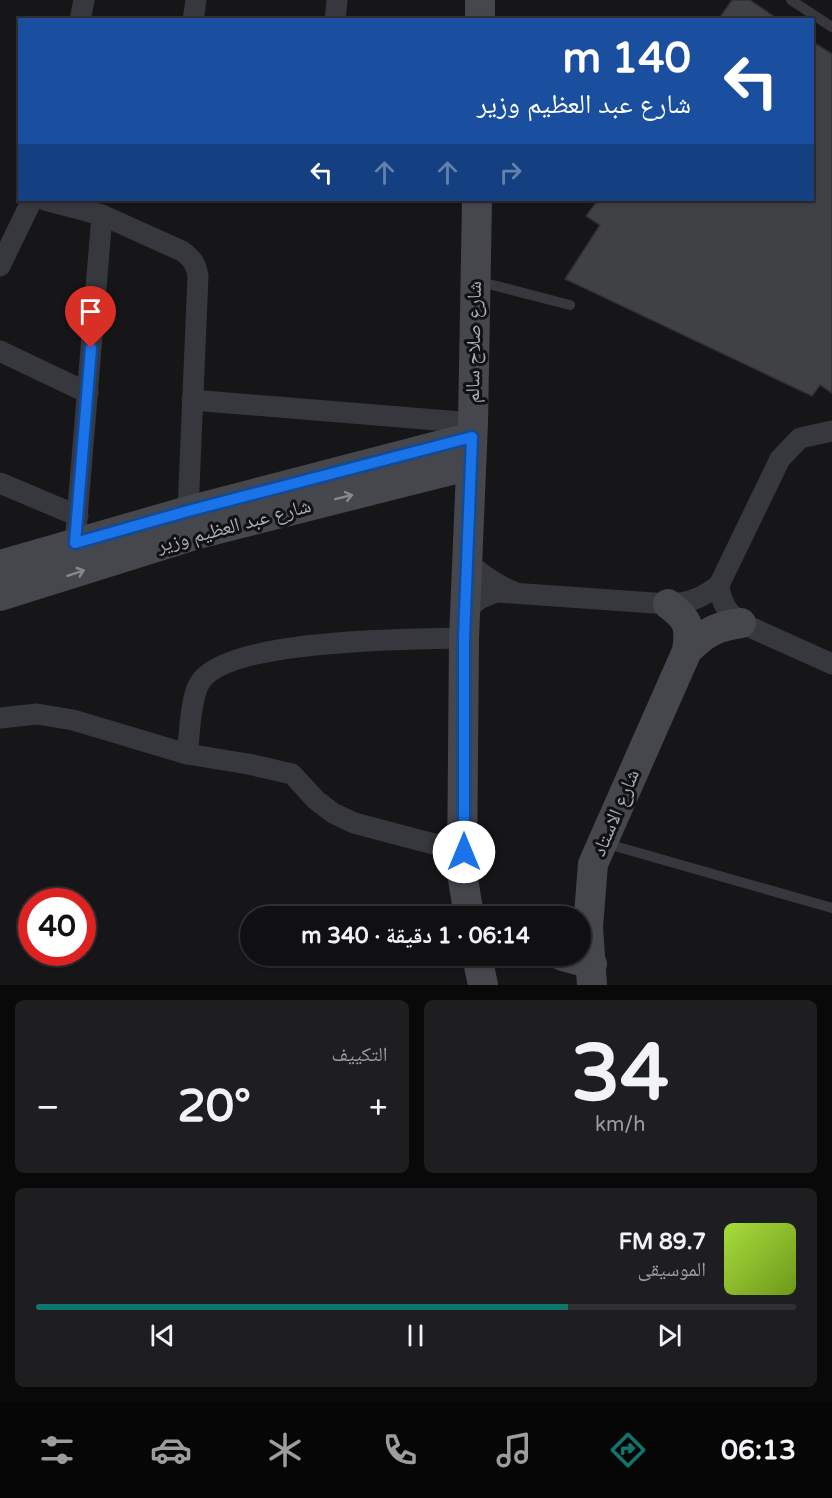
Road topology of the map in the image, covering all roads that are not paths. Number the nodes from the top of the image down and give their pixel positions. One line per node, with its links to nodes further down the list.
1 (84, 0): 6 (street)
2 (196, 0): 7 (street)
3 (337, 0): 8 (street)
4 (480, 0): 9 (street)
5 (791, 0): 10 (lane)
6 (80, 18)
7 (194, 18)
8 (335, 18)
9 (480, 18)
10 (832, 27)
11 (32, 201): 15 (street)
12 (49, 201): 14 (street)
13 (477, 201): 16 (street, شارع صلاح سالم)
14 (102, 215): 19 (street); 20 (street)
15 (0, 266)
16 (476, 281): 17 (lane); 22 (street, شارع صلاح سالم)
17 (570, 305)
18 (0, 351): 19 (street)
19 (88, 393): 25 (street)
20 (192, 400): 22 (street); 24 (street)
21 (832, 431): 31 (street)
22 (472, 442): 24 (street, شارع عبد العظيم وزير); 27 (street, شارع صلاح سالم); 30 (street, شارع عبد العظيم وزير, one-way to 22)
23 (0, 483): 25 (street)
24 (188, 511): 25 (street, شارع عبد العظيم وزير)
25 (76, 530): 26 (street, شارع عبد العظيم وزير)
26 (35, 555): 28 (street, شارع عبد العظيم وزير); 30 (street)
27 (467, 561): 32 (street); 36 (street, شارع صلاح سالم)
28 (0, 565)
29 (0, 572): 33 (street)
30 (41, 585): 33 (street, شارع عبد العظيم وزير)
31 (719, 585): 34 (street); 35 (street)
32 (515, 592): 34 (street); 36 (street)
33 (0, 596)
34 (668, 604): 37 (street, شارع الاستاد)
35 (741, 623): 37 (street, شارع الاستاد); 38 (street)
36 (464, 625): 40 (street); 42 (street, شارع صلاح سالم)
37 (687, 651): 41 (street, شارع الاستاد)
38 (832, 664)
39 (0, 718): 40 (street)
40 (187, 754): 42 (street)
41 (601, 842): 44 (lane); 47 (street, شارع الاستاد)
42 (464, 852): 43 (street, شارع صلاح سالم)
43 (467, 906)
44 (832, 908)
45 (479, 966): 48 (street)
46 (579, 966): 47 (street)
47 (592, 974)
48 (483, 985)

